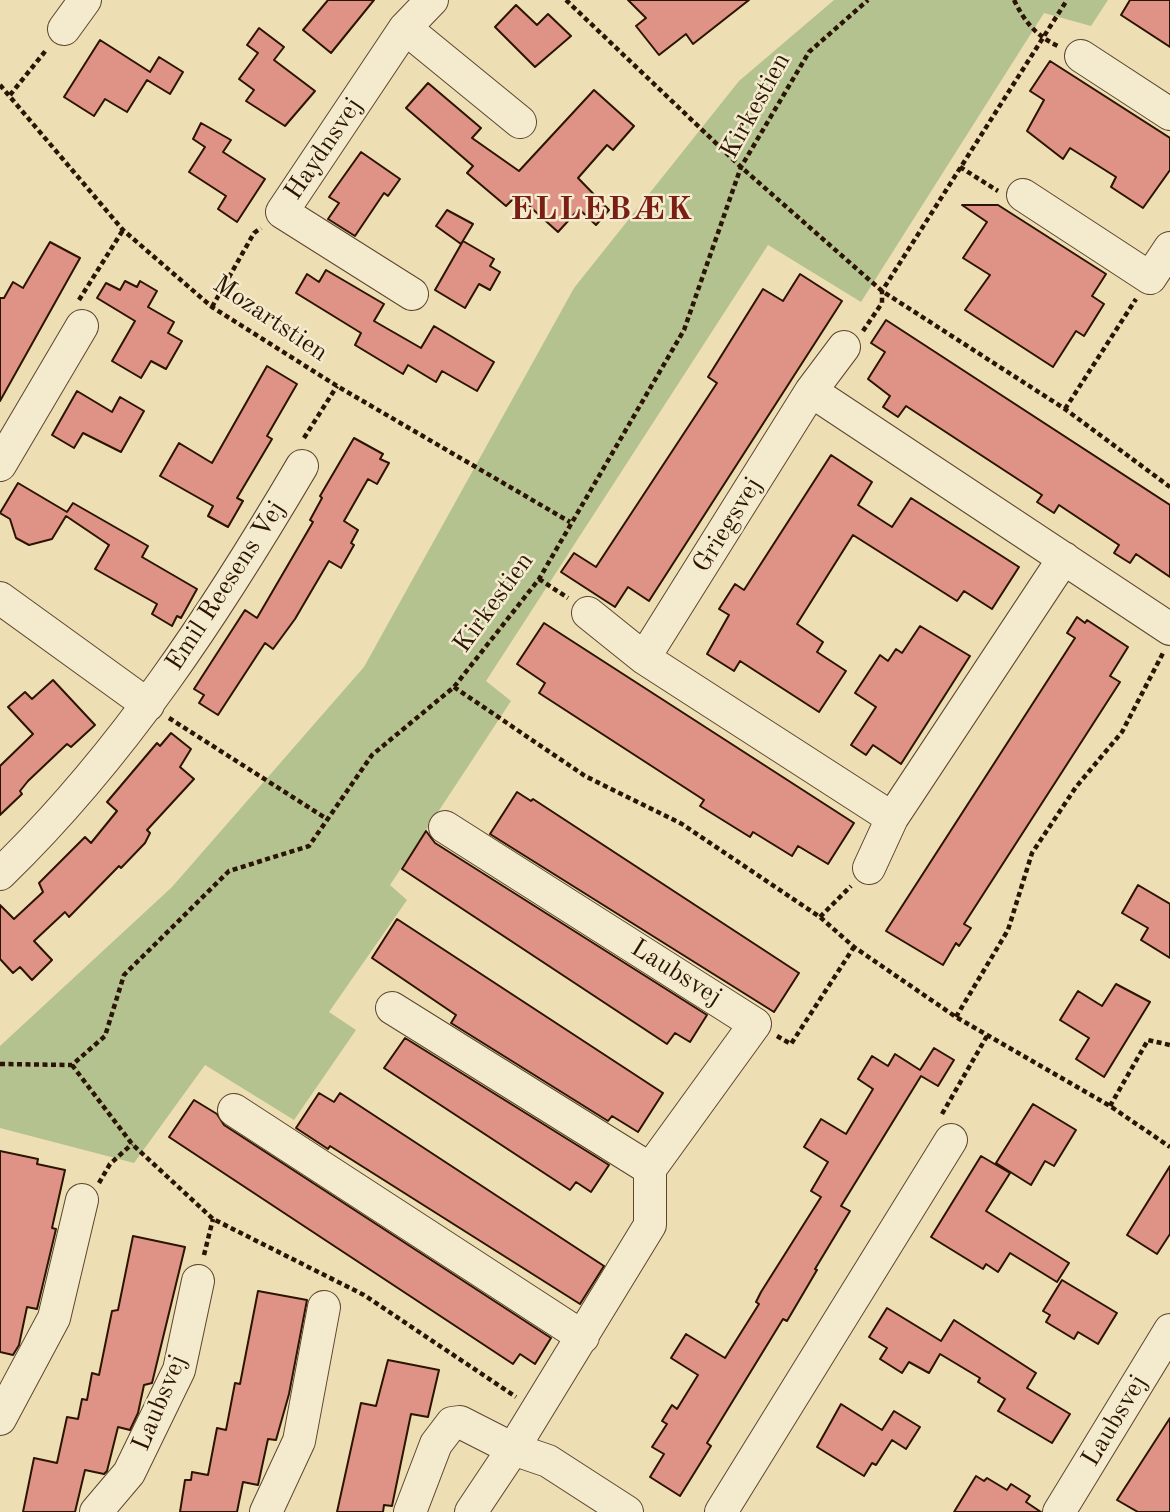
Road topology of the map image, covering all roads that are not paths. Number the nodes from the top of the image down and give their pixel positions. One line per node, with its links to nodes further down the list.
1 (85, 0): 4 (street)
2 (432, 0): 3 (street, Haydnsvej)
3 (405, 28): 7 (street); 10 (street, Haydnsvej)
4 (64, 29)
5 (1080, 56): 6 (street)
6 (1170, 114)
7 (520, 122)
8 (1023, 195): 9 (street)
9 (1170, 248)
10 (412, 294)
11 (82, 326): 14 (street)
12 (844, 347): 13 (street, Griegsvej)
13 (811, 391): 16 (street); 20 (street, Griegsvej)
14 (0, 465)
15 (302, 466): 21 (street, Emil Reesens Vej)
16 (1064, 558): 19 (street); 22 (street)
17 (0, 598): 21 (street)
18 (589, 613): 20 (street)
19 (1168, 637)
20 (645, 658): 22 (street)
21 (148, 705): 25 (street, Emil Reesens Vej)
22 (892, 818): 24 (street)
23 (445, 827): 29 (street, Laubsvej)
24 (869, 868)
25 (0, 874)
26 (392, 1008): 29 (street)
27 (234, 1110): 34 (street)
28 (951, 1140): 42 (street)
29 (649, 1169): 34 (street)
30 (82, 1200): 35 (street)
31 (198, 1281): 37 (street, Laubsvej)
32 (324, 1307): 38 (street)
33 (1170, 1330): 43 (street, Laubsvej)
34 (583, 1337): 36 (street)
35 (0, 1419)
36 (513, 1449): 39 (street); 40 (street); 41 (street)
37 (96, 1512)
38 (266, 1512)
39 (410, 1512)
40 (471, 1512)
41 (627, 1512)
42 (721, 1512)
43 (1059, 1512)

